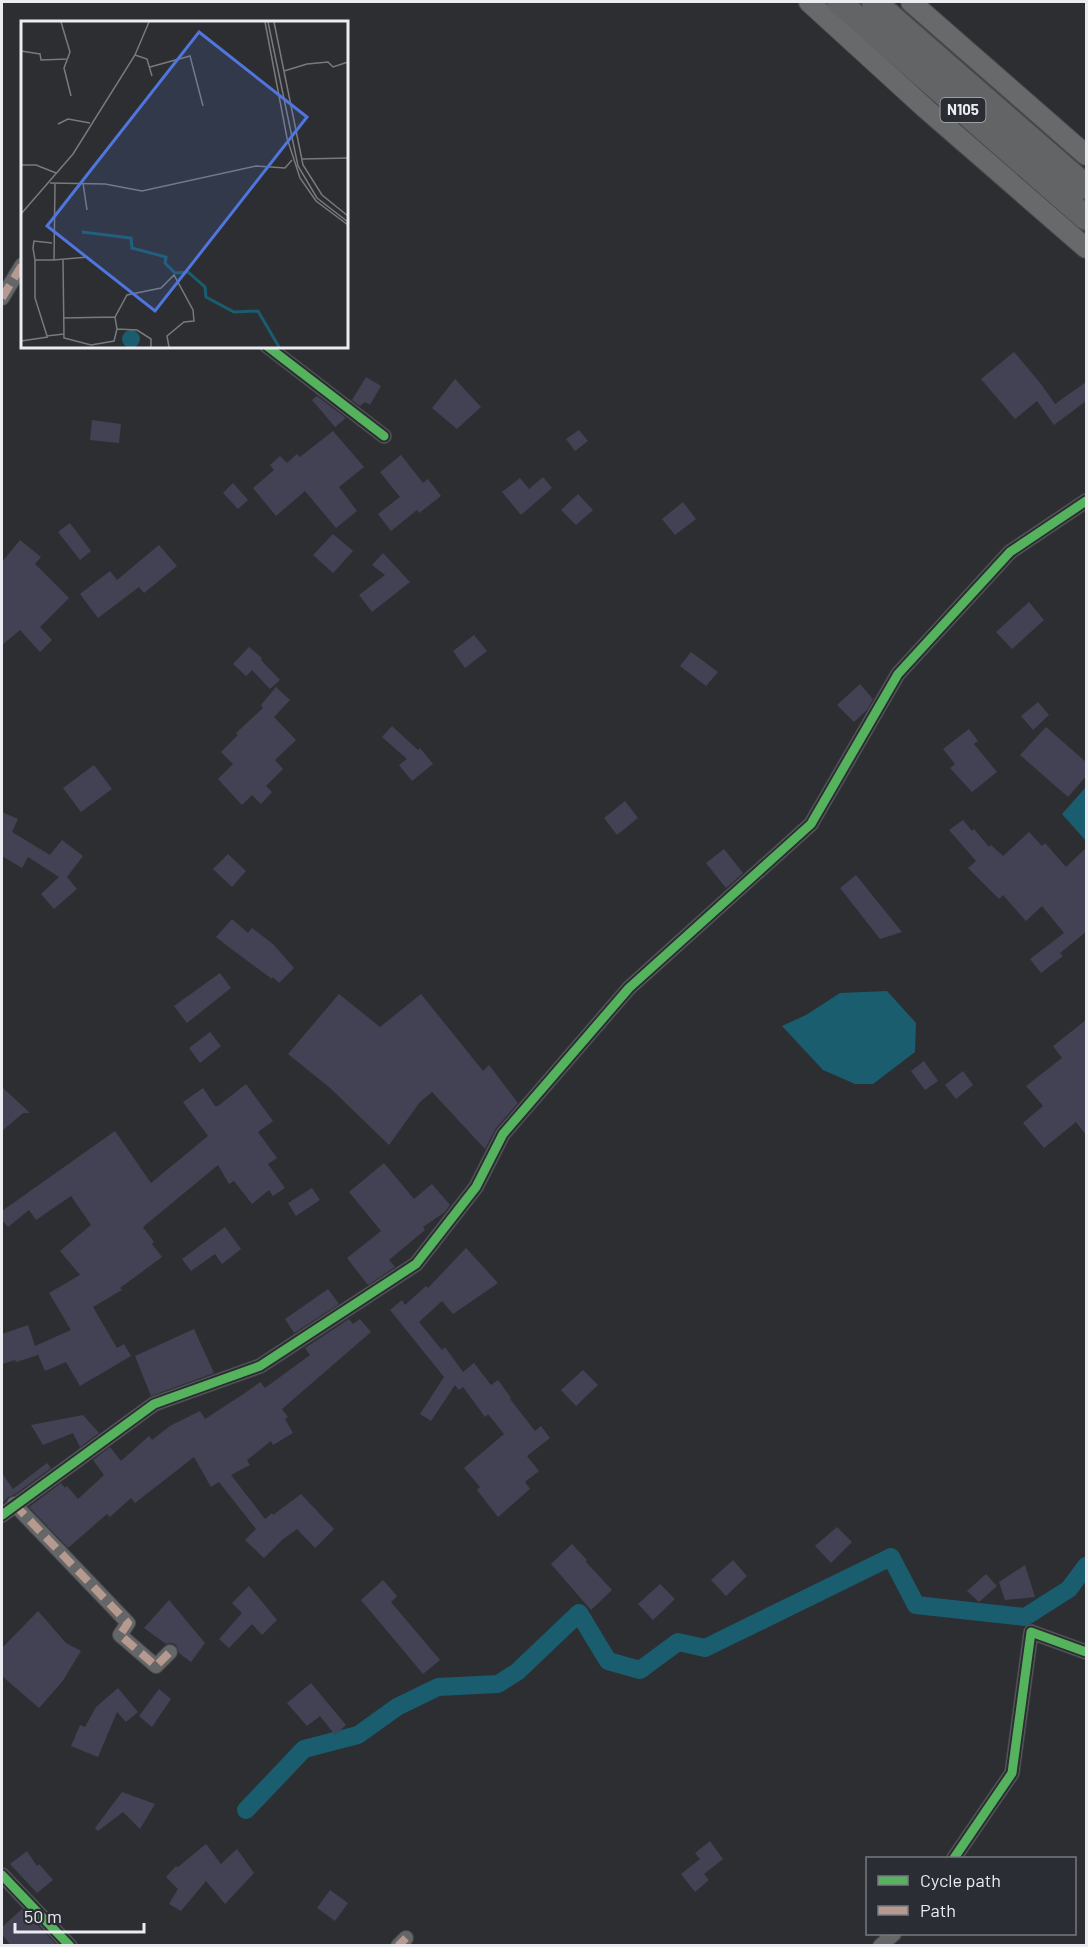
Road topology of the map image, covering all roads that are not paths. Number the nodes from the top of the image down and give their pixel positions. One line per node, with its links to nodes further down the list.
1 (809, 2): 8 (main road)
2 (839, 2): 7 (highway, N105)
3 (874, 2): 6 (highway, N105)
4 (911, 2): 5 (main road)
5 (1086, 155)
6 (1086, 187)
7 (1086, 218)
8 (1086, 248)
9 (21, 267): 10 (street)
10 (2, 298)
11 (270, 348): 12 (street)
12 (384, 436)
13 (1086, 501): 14 (street)
14 (14, 1504): 15 (street); 16 (street)
15 (2, 1515)
16 (170, 1652)
17 (1086, 1652): 18 (street)
18 (955, 1857)
19 (2, 1875): 21 (street)
20 (893, 1935): 22 (street)
21 (70, 1946)
22 (880, 1946)

